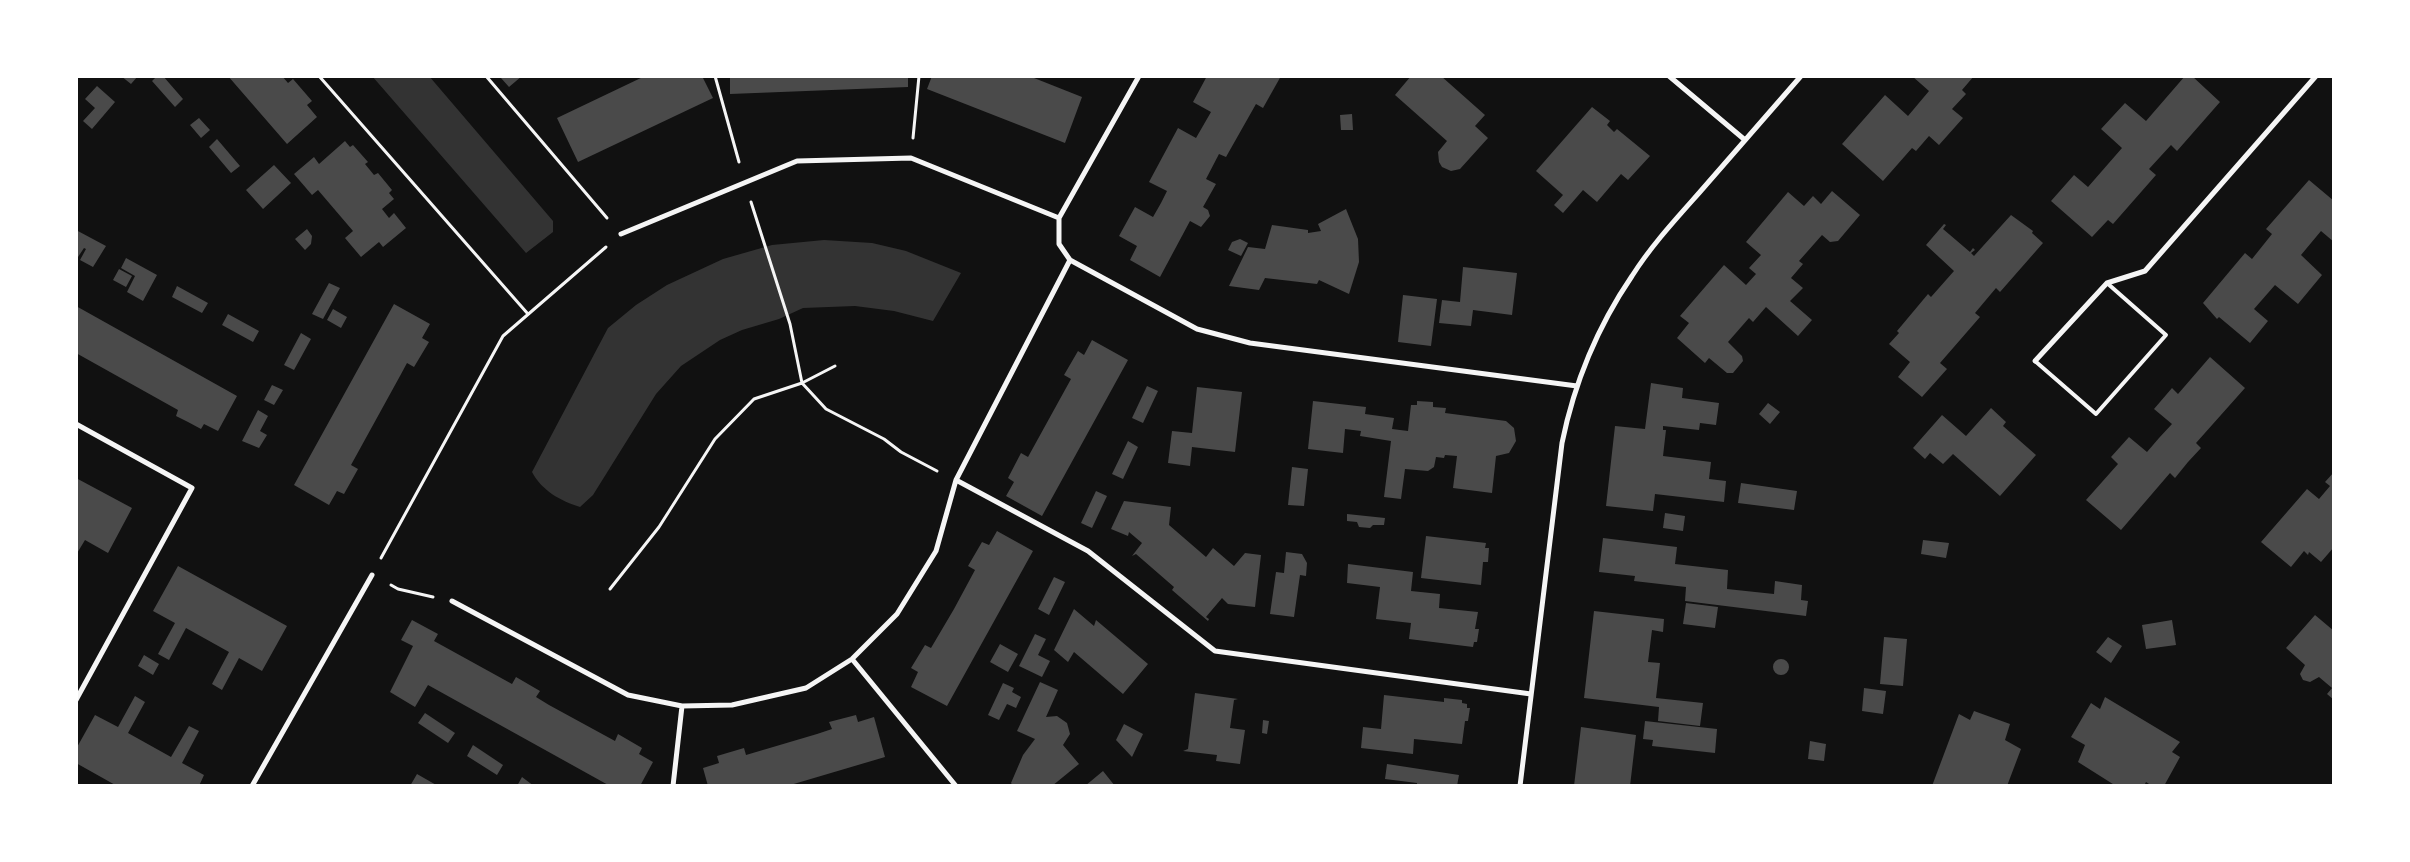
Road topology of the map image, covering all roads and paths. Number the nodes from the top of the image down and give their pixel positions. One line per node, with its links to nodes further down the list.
1 (319, 76): 16 (path)
2 (486, 76): 13 (path)
3 (715, 76): 11 (path)
4 (919, 76): 10 (path)
5 (1139, 76): 12 (street)
6 (1669, 76): 9 (street)
7 (1801, 76): 9 (street)
8 (2316, 76): 15 (street)
9 (1745, 140): 20 (street)
10 (911, 158): 11 (street); 12 (street)
11 (745, 184): 13 (street); 19 (path)
12 (1059, 218): 14 (street)
13 (621, 234): 16 (path)
14 (1070, 260): 20 (street); 22 (street)
15 (2107, 283): 17 (street); 17 (lane)
16 (528, 314): 23 (path)
17 (2035, 360)
18 (835, 366): 19 (path)
19 (802, 383): 22 (path); 24 (path)
20 (1577, 386): 27 (street)
21 (76, 424): 28 (street)
22 (956, 480): 26 (street); 27 (street)
23 (372, 575): 25 (path); 30 (street)
24 (610, 589)
25 (452, 601): 29 (street)
26 (852, 659): 29 (street); 32 (street)
27 (1530, 694): 33 (street)
28 (76, 700)
29 (682, 706): 31 (street)
30 (252, 786)
31 (673, 786)
32 (956, 786)
33 (1520, 786)

